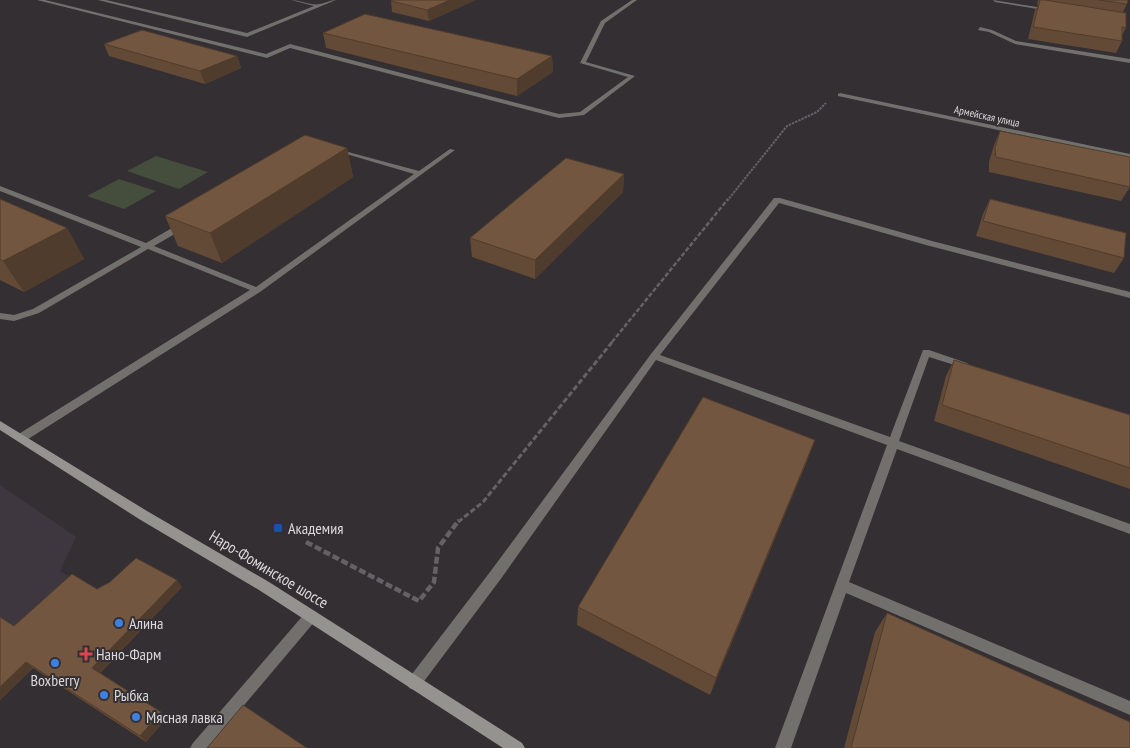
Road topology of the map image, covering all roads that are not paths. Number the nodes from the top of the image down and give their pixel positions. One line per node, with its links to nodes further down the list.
1 (39, 0): 5 (street)
2 (100, 0): 7 (street)
3 (293, 0): 7 (street)
4 (334, 0): 7 (street)
5 (636, 0)
6 (996, 1): 8 (street)
7 (319, 6)
8 (1053, 10)
9 (980, 29): 10 (street)
10 (1130, 61)
11 (840, 95): 14 (street, Армейская улица)
12 (330, 147): 15 (street)
13 (452, 150): 15 (street)
14 (1130, 156)
15 (419, 173): 19 (street)
16 (0, 188): 18 (street)
17 (188, 222): 18 (street)
18 (147, 246): 19 (street); 21 (street)
19 (257, 290): 25 (street)
20 (1130, 295): 22 (street)
21 (0, 316)
22 (654, 356): 26 (street); 30 (street)
23 (972, 368): 26 (street)
24 (0, 425): 25 (main road, Наро-Фоминское шоссе)
25 (21, 438): 29 (main road, Наро-Фоминское шоссе)
26 (894, 443): 27 (street); 28 (street)
27 (1130, 529)
28 (842, 585): 31 (street); 34 (street)
29 (312, 616): 30 (main road, Наро-Фоминское шоссе); 32 (street)
30 (414, 683): 33 (main road, Наро-Фоминское шоссе)
31 (1130, 708)
32 (198, 748)
33 (517, 748)
34 (783, 748)

